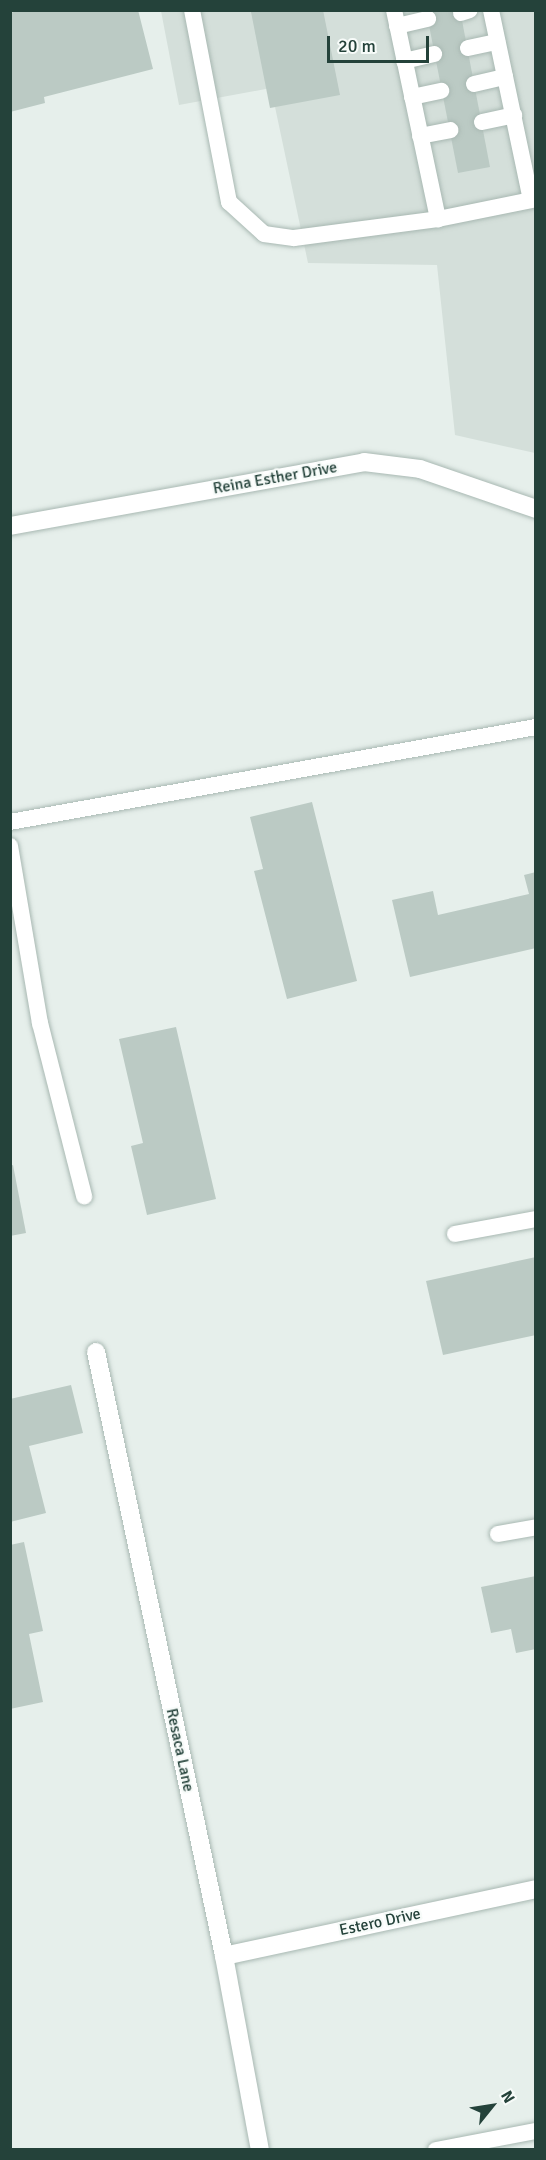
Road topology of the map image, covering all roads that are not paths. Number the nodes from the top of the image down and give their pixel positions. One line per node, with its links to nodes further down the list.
1 (192, 10): 18 (lane)
2 (491, 10): 5 (lane)
3 (395, 18): 4 (lane); 8 (lane)
4 (428, 20)
5 (498, 42): 6 (lane); 9 (lane)
6 (468, 48)
7 (434, 54): 8 (lane)
8 (404, 61): 12 (lane)
9 (505, 77): 10 (lane); 13 (lane)
10 (474, 84)
11 (441, 91): 12 (lane)
12 (412, 97): 16 (lane)
13 (514, 115): 14 (lane); 17 (lane)
14 (482, 122)
15 (450, 130): 16 (lane)
16 (420, 136): 18 (lane)
17 (532, 179): 18 (lane)
18 (438, 219)
19 (536, 509): 20 (street, Reina Esther Drive)
20 (10, 526)
21 (536, 727): 22 (lane)
22 (10, 822)
23 (10, 846): 24 (lane)
24 (84, 1196)
25 (536, 1219): 26 (lane)
26 (455, 1234)
27 (96, 1352): 31 (street, Resaca Lane)
28 (536, 1527): 29 (lane)
29 (498, 1534)
30 (536, 1889): 31 (street, Estero Drive)
31 (224, 1956): 33 (street, Resaca Lane)
32 (536, 2131): 34 (lane)
33 (260, 2150)
34 (436, 2150)

